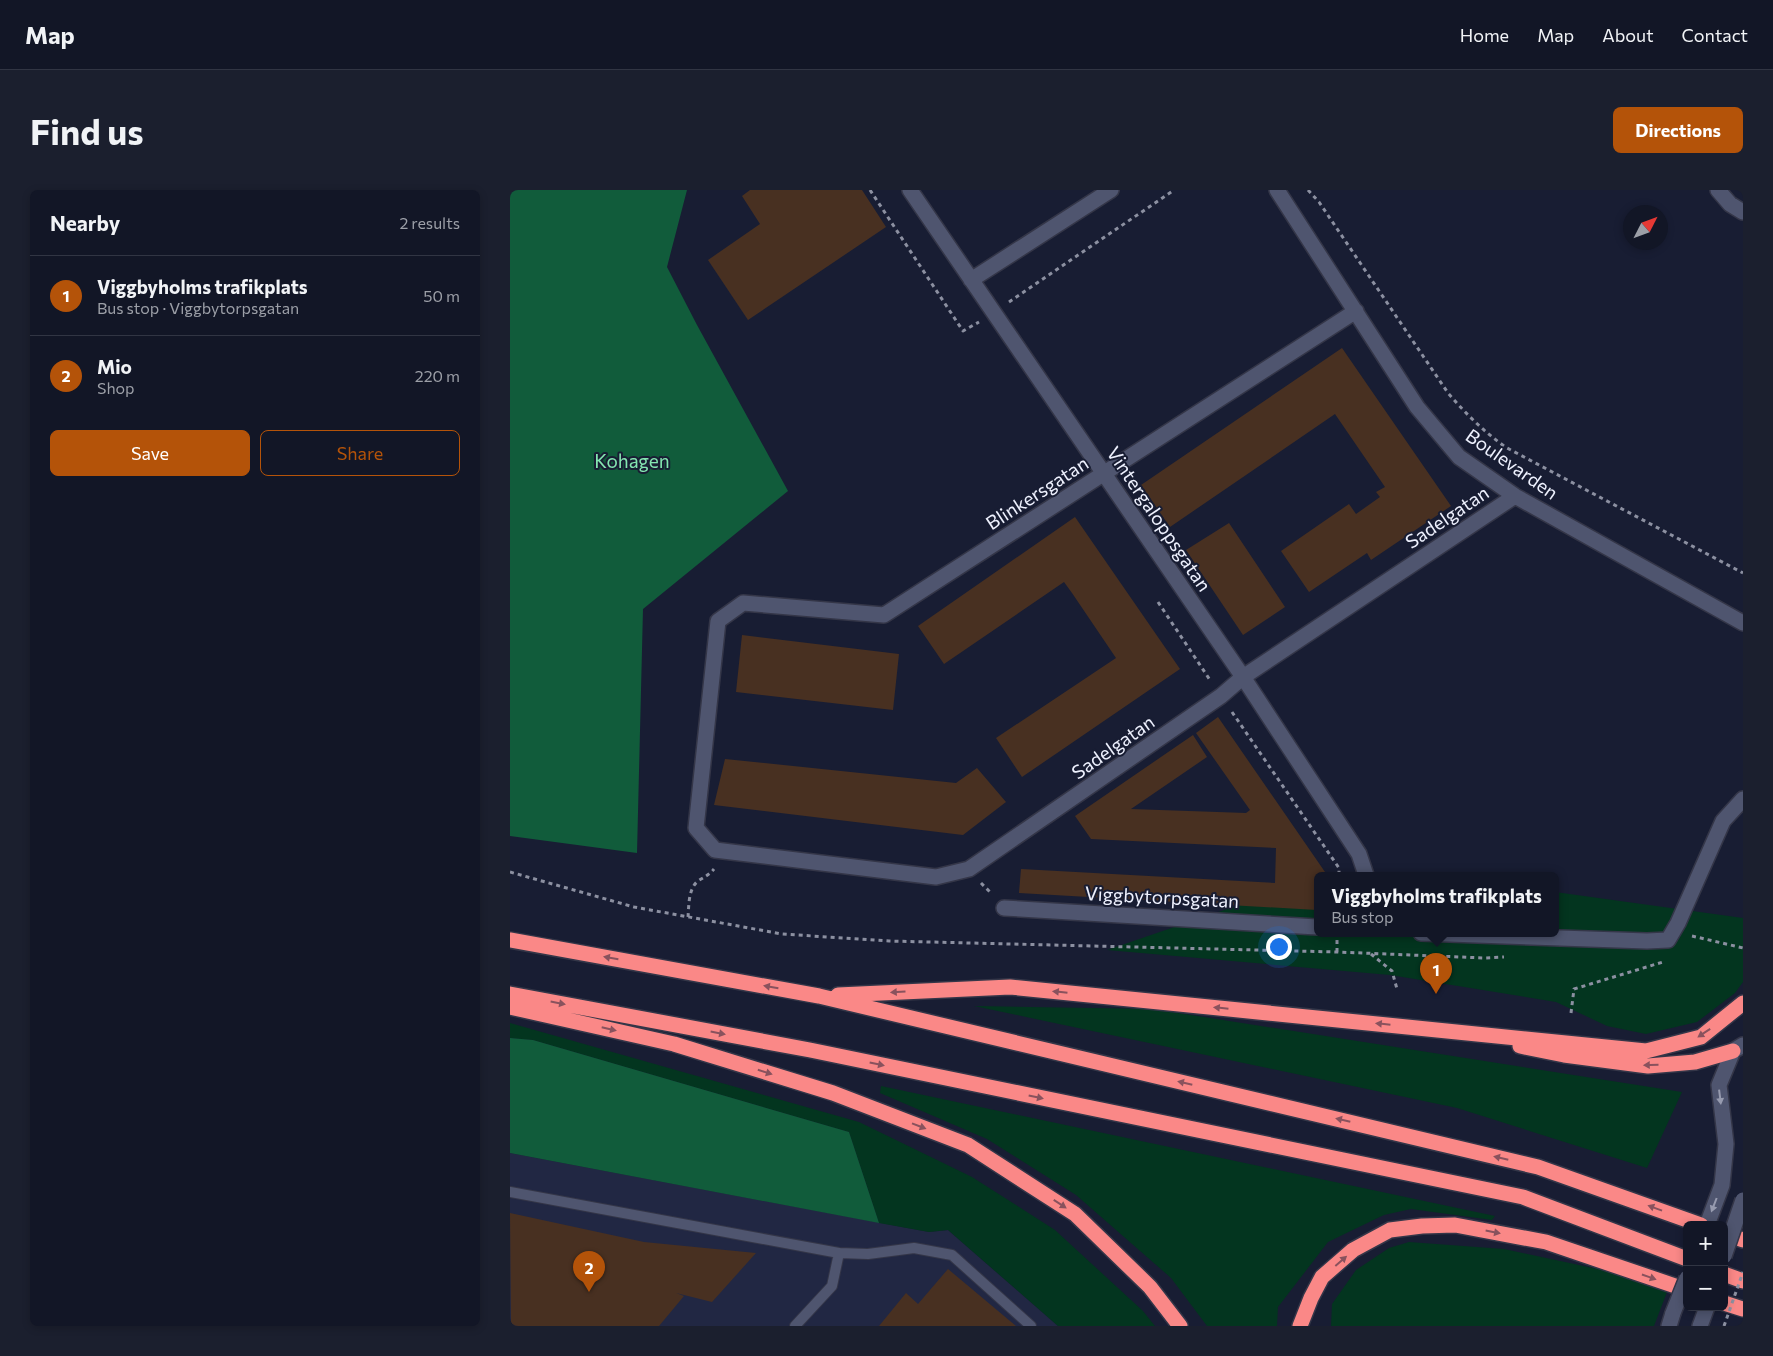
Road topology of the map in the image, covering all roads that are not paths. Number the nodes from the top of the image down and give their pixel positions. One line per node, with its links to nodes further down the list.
1 (910, 190): 6 (street, Vintergaloppsgatan)
2 (1111, 190): 6 (street)
3 (1277, 190): 7 (street, Boulevarden)
4 (1718, 190): 5 (street)
5 (1743, 212)
6 (971, 280): 8 (street, Vintergaloppsgatan)
7 (1356, 312): 8 (street, Blinkersgatan); 9 (street, Boulevarden)
8 (1105, 474): 11 (street, Vintergaloppsgatan); 13 (street, Blinkersgatan)
9 (1515, 496): 10 (street, Boulevarden); 11 (street, Sadelgatan)
10 (1743, 623)
11 (1243, 677): 13 (street, Sadelgatan); 14 (street, Vintergaloppsgatan)
12 (1743, 799): 17 (street)
13 (721, 850)
14 (1365, 872)
15 (1004, 908): 16 (street, Viggbytorpsgatan)
16 (1314, 927)
17 (1534, 937)
18 (510, 940): 20 (highway, one-way to 18)
19 (510, 994): 33 (highway, one-way to 33)
20 (819, 996): 23 (highway, one-way to 20); 27 (highway, one-way to 20)
21 (1743, 1003): 23 (highway, one-way to 23)
22 (510, 1007): 46 (highway, one-way to 46)
23 (1432, 1029): 24 (highway, one-way to 23)
24 (1738, 1048): 28 (street, one-way to 28)
25 (510, 1192): 32 (lane)
26 (1743, 1200): 31 (street, bridge)
27 (1690, 1221)
28 (1708, 1221)
29 (1728, 1234): 30 (highway)
30 (1743, 1240)
31 (1728, 1244)
32 (839, 1253): 44 (lane); 45 (lane)
33 (1683, 1257)
34 (1728, 1275): 35 (highway)
35 (1743, 1281)
36 (1683, 1288): 42 (street, bridge)
37 (1683, 1289): 38 (highway, one-way to 37)
38 (1311, 1298): 47 (highway); 48 (highway)
39 (1728, 1304): 40 (highway)
40 (1743, 1309)
41 (1706, 1311): 43 (street)
42 (1671, 1319)
43 (1701, 1324)
44 (795, 1326)
45 (1031, 1326)
46 (1180, 1326)
47 (1300, 1326)
48 (1305, 1326)

